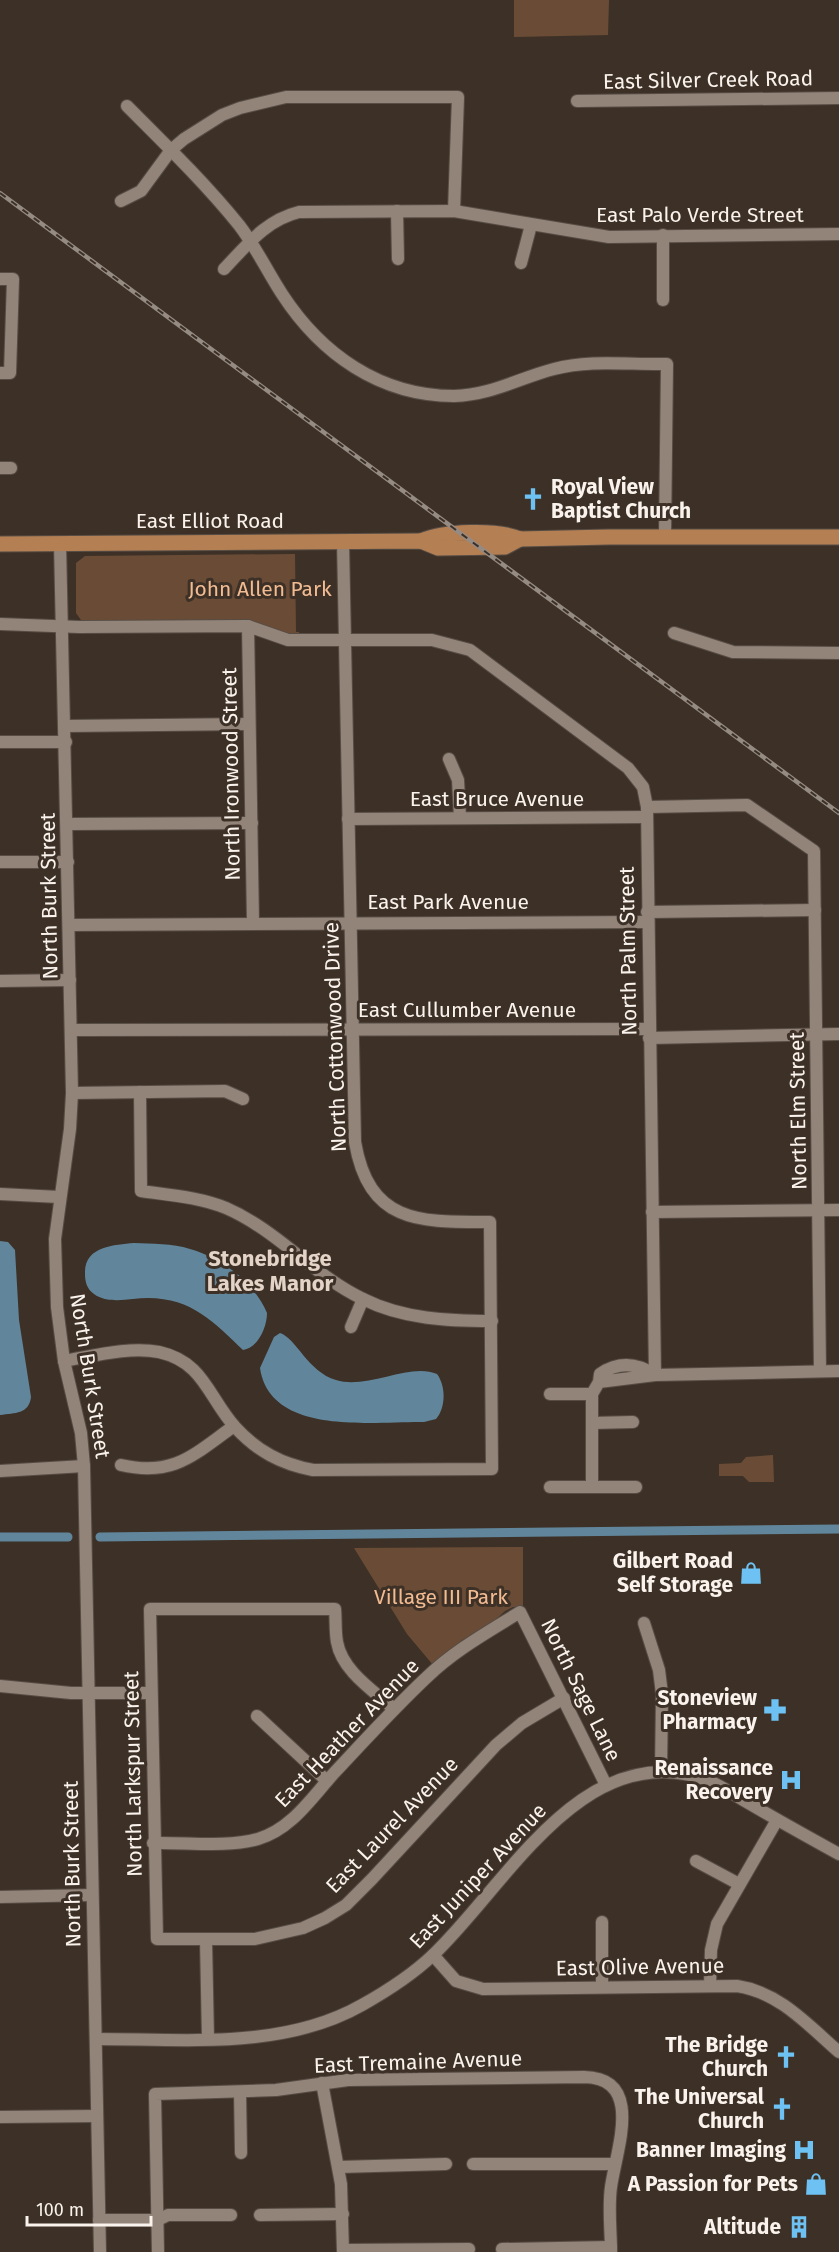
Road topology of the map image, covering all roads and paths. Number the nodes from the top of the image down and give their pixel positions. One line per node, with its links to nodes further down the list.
1 (839, 98): 2 (street, East Silver Creek Road)
2 (577, 101)
3 (127, 106): 4 (street)
4 (171, 150): 5 (street); 7 (street); 11 (street)
5 (121, 201)
6 (397, 210): 7 (street, East Palo Verde Street); 11 (street, East Palo Verde Street); 12 (street)
7 (454, 211): 8 (street, East Palo Verde Street)
8 (531, 225): 10 (street, East Palo Verde Street); 13 (street)
9 (839, 234): 10 (street, East Palo Verde Street)
10 (663, 235): 16 (street)
11 (251, 241): 14 (street, East Palo Verde Street); 18 (street)
12 (398, 259)
13 (521, 263)
14 (224, 269)
15 (6, 279): 17 (street)
16 (663, 300)
17 (5, 373)
18 (665, 536): 19 (main road, East Elliot Road); 20 (main road, East Elliot Road)
19 (839, 537)
20 (343, 542): 22 (main road, East Elliot Road); 27 (street, North Cottonwood Drive)
21 (0, 544): 22 (main road, East Elliot Road)
22 (60, 544): 24 (street, North Burk Street)
23 (0, 624): 24 (street, North Palm Street)
24 (63, 625): 25 (street, North Palm Street); 30 (street, North Burk Street)
25 (248, 626): 27 (street, North Palm Street); 29 (street, North Ironwood Street)
26 (674, 633): 28 (street)
27 (344, 640): 34 (street, North Palm Street); 36 (street, North Cottonwood Drive)
28 (839, 653)
29 (249, 724): 30 (street); 37 (street, North Ironwood Street)
30 (66, 726): 32 (street, North Burk Street)
31 (0, 742): 32 (street)
32 (66, 742): 38 (street, North Burk Street)
33 (448, 759): 35 (street)
34 (646, 812): 35 (street, East Bruce Avenue); 39 (street, East Bruce Avenue); 43 (street, North Palm Street)
35 (460, 818): 36 (street, East Bruce Avenue)
36 (348, 819): 45 (street, North Cottonwood Drive)
37 (252, 823): 38 (street); 44 (street, North Ironwood Street)
38 (68, 824): 41 (street, North Burk Street)
39 (814, 851): 42 (street, North Elm Street)
40 (0, 862): 41 (street)
41 (68, 862): 46 (street, North Burk Street)
42 (815, 909): 43 (street, East Park Avenue); 52 (street, North Elm Street)
43 (647, 917): 45 (street, East Park Avenue); 51 (street, North Palm Street)
44 (253, 922): 45 (street, East Park Avenue); 46 (street, East Park Avenue)
45 (351, 922): 49 (street, North Cottonwood Drive)
46 (69, 925): 47 (street, North Burk Street)
47 (70, 980): 48 (street); 50 (street, North Burk Street)
48 (0, 981)
49 (352, 1029): 50 (street, East Cullumber Avenue); 51 (street, East Cullumber Avenue); 63 (street, North Cottonwood Drive)
50 (70, 1030): 55 (street, North Burk Street)
51 (648, 1034): 52 (street, East Cullumber Avenue); 61 (street, North Palm Street)
52 (817, 1034): 53 (street, East Cullumber Avenue); 60 (street, North Elm Street)
53 (839, 1034)
54 (140, 1092): 55 (street); 56 (street); 62 (street)
55 (72, 1093): 58 (street, North Burk Street)
56 (243, 1099)
57 (0, 1194): 58 (street)
58 (59, 1197): 65 (street, North Burk Street)
59 (839, 1210): 60 (street)
60 (819, 1211): 61 (street); 66 (street, North Elm Street)
61 (652, 1212): 68 (street, North Palm Street)
62 (363, 1299): 63 (street); 64 (street)
63 (492, 1321): 73 (street, North Cottonwood Drive)
64 (351, 1327)
65 (64, 1361): 73 (street); 74 (street, North Burk Street)
66 (820, 1371): 67 (street); 68 (street)
67 (839, 1371)
68 (655, 1375): 70 (street)
69 (550, 1394): 70 (street)
70 (592, 1394): 72 (street)
71 (633, 1422): 72 (street)
72 (592, 1423): 79 (street)
73 (234, 1426): 75 (street)
74 (84, 1466): 76 (street); 83 (street, North Burk Street)
75 (122, 1466)
76 (0, 1471)
77 (636, 1486): 79 (street)
78 (550, 1487): 79 (street)
79 (592, 1487)
80 (520, 1612): 85 (street, North Sage Lane); 86 (street, East Heather Avenue)
81 (644, 1623): 88 (street)
82 (0, 1686): 83 (street)
83 (88, 1694): 84 (street); 96 (street, North Burk Street)
84 (151, 1694): 86 (street, North Larkspur Street); 92 (street, North Larkspur Street)
85 (564, 1698): 90 (street, North Sage Lane); 100 (street, East Laurel Avenue)
86 (394, 1709): 89 (street, East Heather Avenue)
87 (257, 1716): 89 (street)
88 (662, 1772): 90 (street, East Juniper Avenue); 91 (street, East Juniper Avenue)
89 (327, 1781): 92 (street, East Heather Avenue)
90 (606, 1785): 101 (street, East Juniper Avenue)
91 (777, 1820): 93 (street, East Juniper Avenue); 95 (street)
92 (153, 1843): 99 (street, North Larkspur Street)
93 (839, 1854)
94 (696, 1862): 95 (street)
95 (740, 1884): 102 (street)
96 (92, 1896): 97 (street); 105 (street, North Burk Street)
97 (0, 1897)
98 (602, 1922): 103 (street)
99 (157, 1940): 100 (street, East Laurel Avenue)
100 (206, 1940): 104 (street)
101 (433, 1955): 103 (street, East Olive Avenue); 104 (street, East Juniper Avenue)
102 (710, 1986): 103 (street, East Olive Avenue); 106 (street, East Olive Avenue)
103 (602, 1987)
104 (207, 2039): 105 (street, East Juniper Avenue)
105 (96, 2040): 110 (street, North Burk Street)
106 (839, 2052)
107 (322, 2083): 108 (street, East Tremaine Avenue); 114 (street, East Tremaine Avenue); 115 (street)
108 (240, 2092): 111 (street); 120 (street, East Tremaine Avenue)
109 (0, 2116): 110 (street)
110 (97, 2116): 119 (street, North Burk Street)
111 (241, 2153)
112 (446, 2164): 115 (street)
113 (473, 2164): 114 (street)
114 (615, 2164): 123 (street)
115 (339, 2167): 116 (street)
116 (343, 2214): 118 (street); 124 (street)
117 (231, 2215): 120 (street)
118 (260, 2215)
119 (99, 2220): 120 (street); 125 (street, North Burk Street)
120 (158, 2220): 126 (street)
121 (502, 2248): 123 (street)
122 (469, 2249): 124 (street)
123 (611, 2250)
124 (343, 2251)
125 (100, 2252)
126 (158, 2252)

